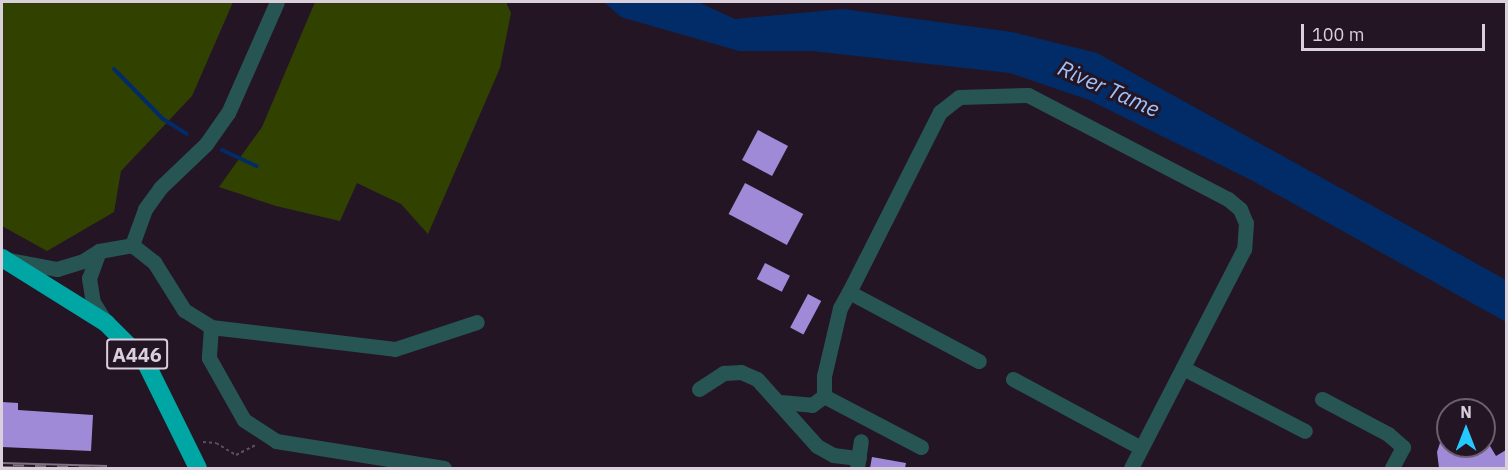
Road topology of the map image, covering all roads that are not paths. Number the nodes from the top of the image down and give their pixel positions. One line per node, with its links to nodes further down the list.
1 (277, 2): 2 (lane)
2 (132, 245): 3 (lane); 8 (lane)
3 (99, 251): 4 (lane); 7 (lane)
4 (2, 258): 7 (highway, A446)
5 (849, 292): 9 (lane); 10 (lane); 13 (lane)
6 (477, 322): 8 (lane)
7 (106, 323): 21 (highway, A446)
8 (211, 327): 22 (lane)
9 (979, 361)
10 (1183, 368): 16 (lane); 19 (lane)
11 (1013, 379): 19 (lane)
12 (699, 389): 15 (lane)
13 (824, 396): 15 (lane); 18 (lane)
14 (1322, 399): 24 (lane)
15 (780, 402): 20 (lane)
16 (1305, 431)
17 (861, 441): 20 (lane)
18 (921, 447)
19 (1141, 448): 23 (lane)
20 (858, 463)
21 (198, 468)
22 (444, 468)
23 (1131, 468)
24 (1392, 468)

